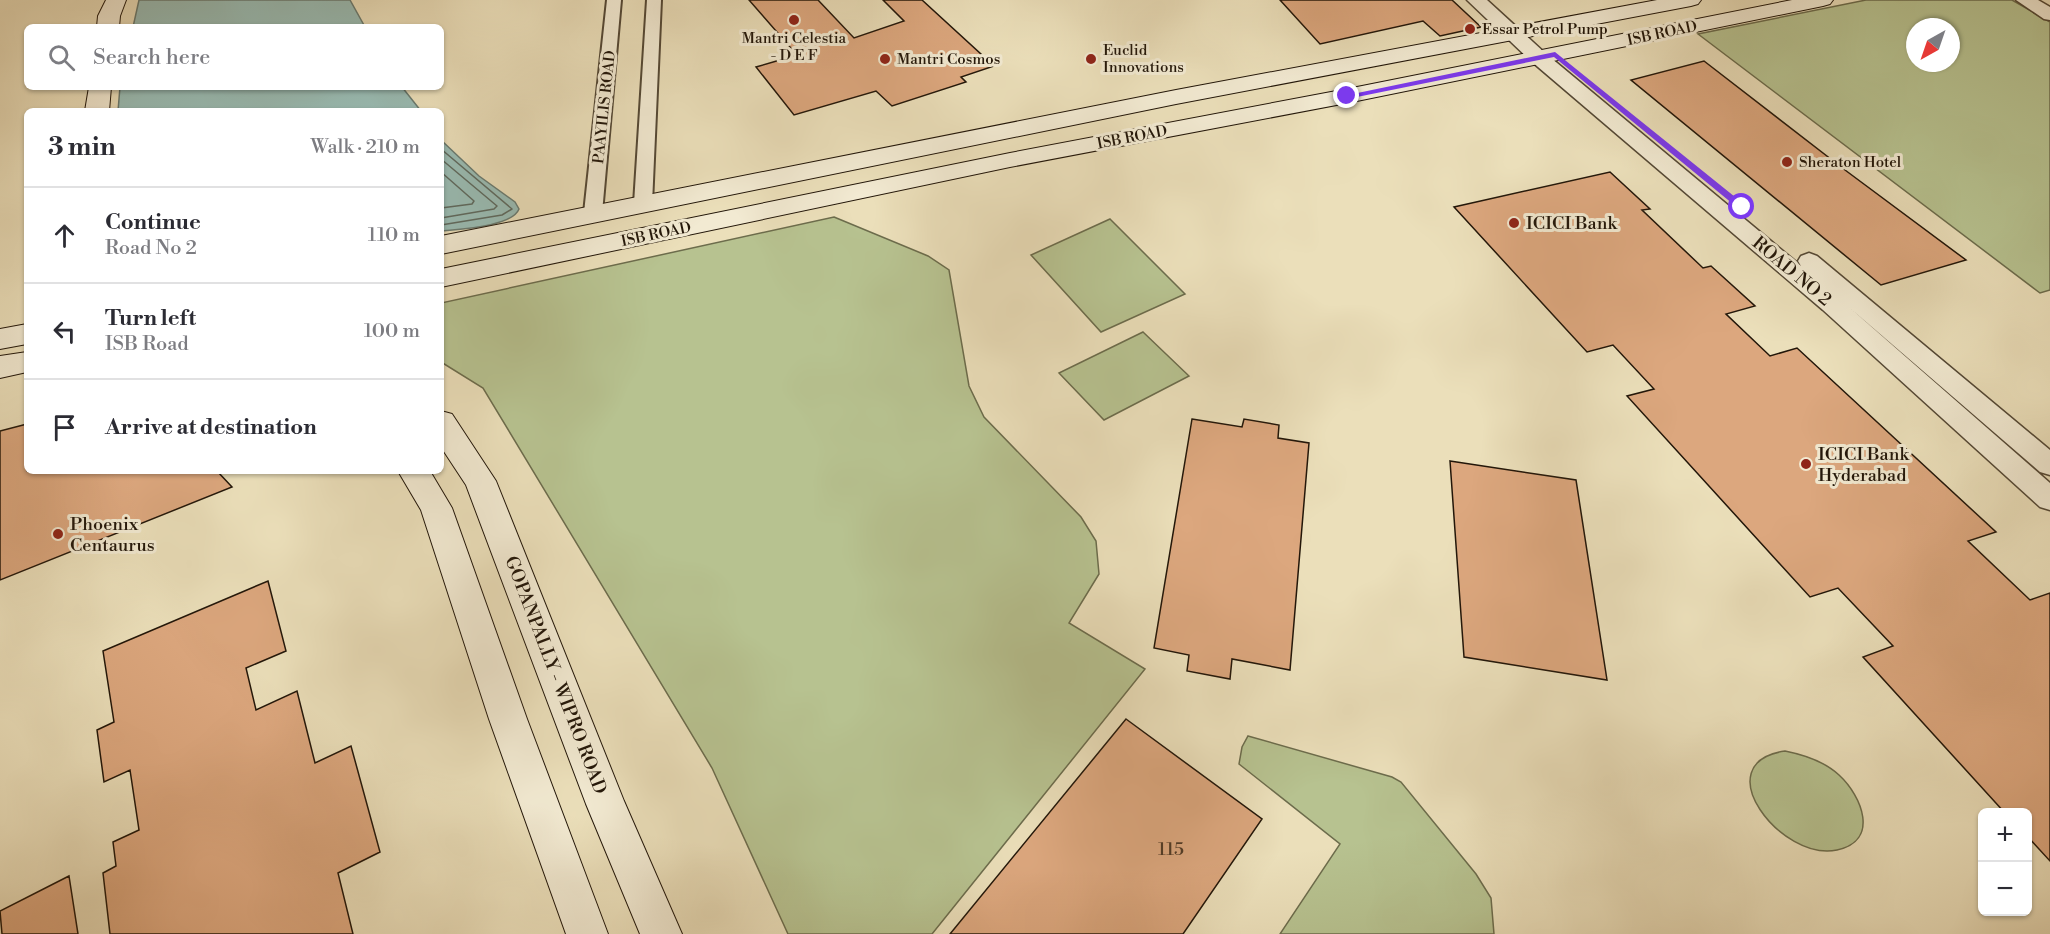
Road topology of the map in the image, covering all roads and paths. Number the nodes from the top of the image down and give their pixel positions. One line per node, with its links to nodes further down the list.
1 (116, 0): 10 (main road)
2 (614, 0): 18 (street, PAAYILIS ROAD)
3 (654, 0): 17 (street)
4 (1476, 0): 11 (street, ROAD NO 2)
5 (1495, 0): 11 (street, ROAD NO 2)
6 (1691, 0): 11 (main road, ISB ROAD)
7 (1823, 0): 12 (main road, ISB ROAD)
8 (2025, 0): 9 (street)
9 (2050, 15)
10 (108, 24)
11 (1521, 31): 12 (street, ROAD NO 2); 17 (main road, ISB ROAD)
12 (1546, 56): 20 (main road, ISB ROAD); 26 (street, ROAD NO 2); 28 (street, ROAD NO 2)
13 (78, 90): 15 (main road)
14 (100, 90): 16 (main road)
15 (76, 108)
16 (97, 108)
17 (643, 204): 18 (main road, ISB ROAD)
18 (593, 213): 19 (main road, ISB ROAD)
19 (444, 244)
20 (444, 277)
21 (24, 335): 22 (main road)
22 (0, 339)
23 (24, 363): 24 (main road)
24 (0, 367)
25 (444, 427): 30 (main road, GOPANPALLY - WIPRO ROAD)
26 (2050, 465)
27 (416, 474): 29 (main road)
28 (2050, 499)
29 (587, 934)
30 (661, 934)

